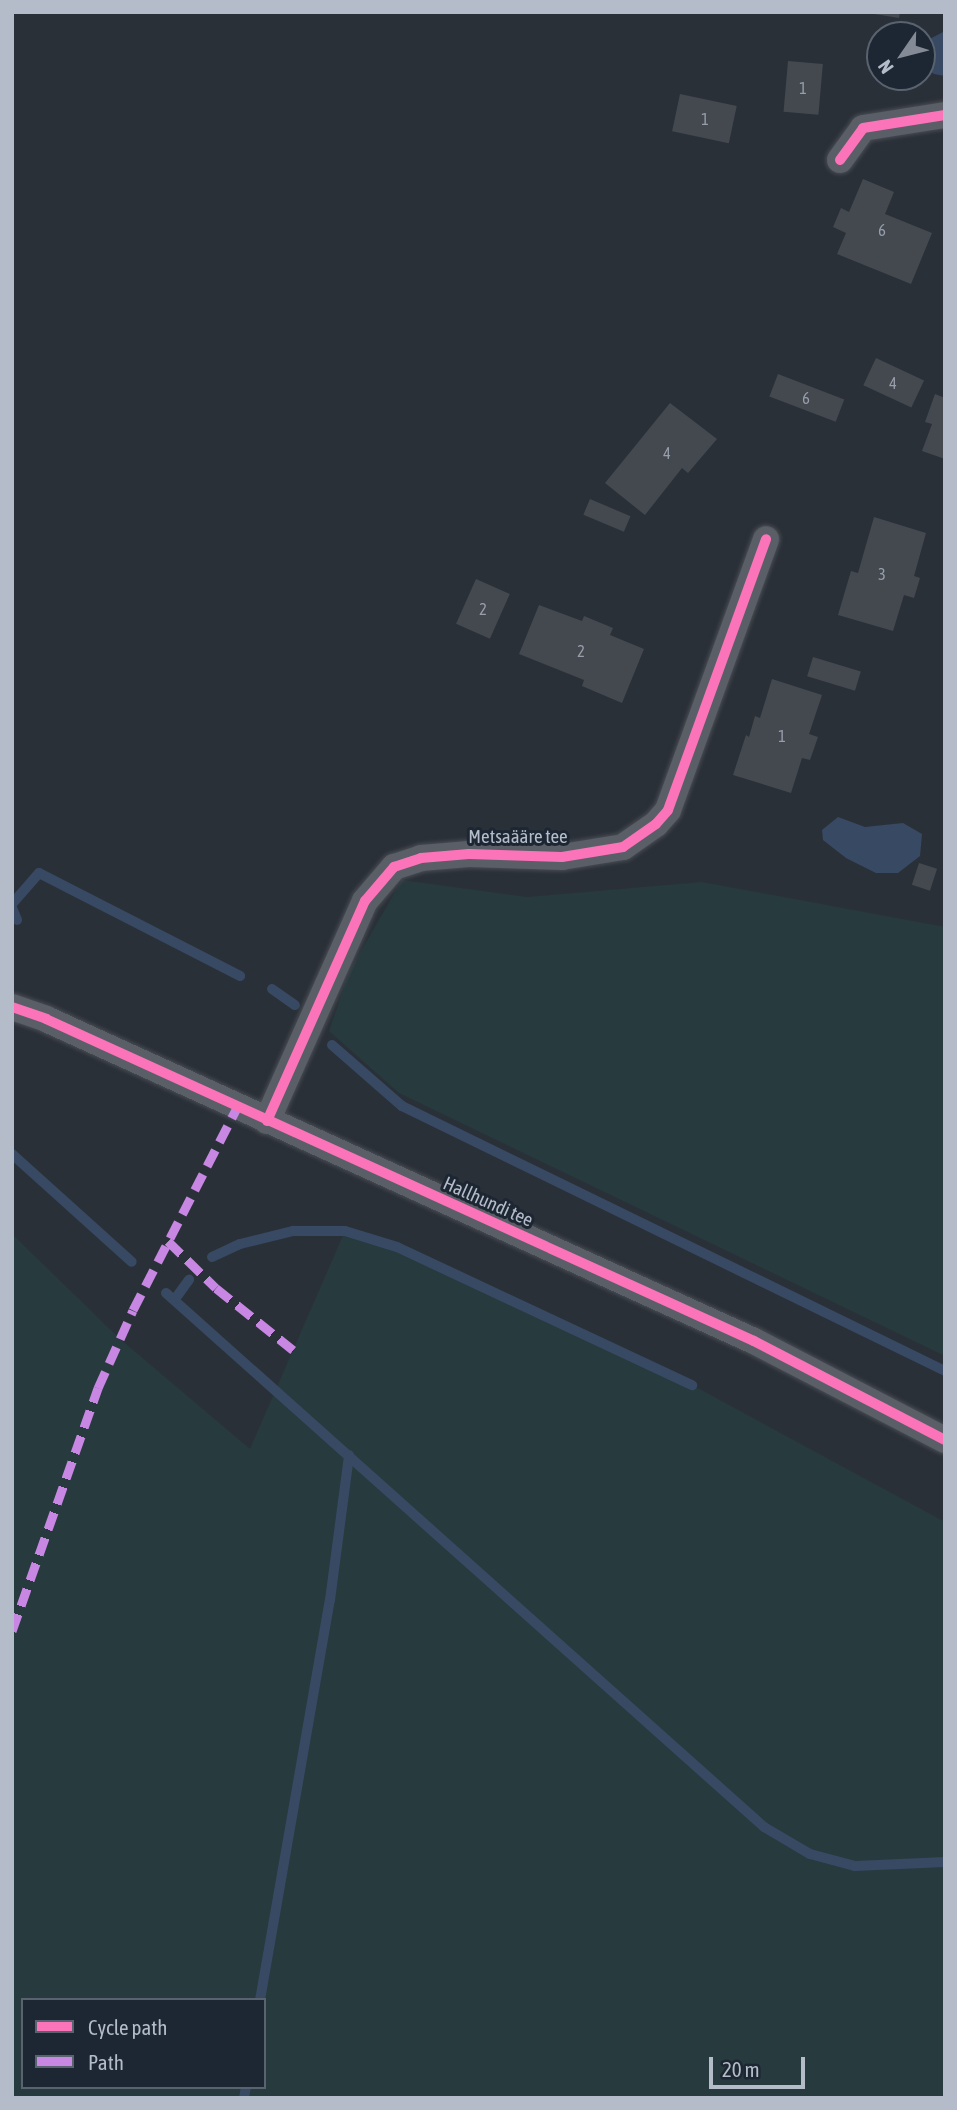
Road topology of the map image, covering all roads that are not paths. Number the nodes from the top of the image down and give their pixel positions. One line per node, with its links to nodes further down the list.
1 (945, 116): 2 (street)
2 (840, 160)
3 (766, 539): 5 (street, Metsaääre tee)
4 (12, 1007): 5 (street, Hallhundi tee)
5 (267, 1121): 6 (street, Hallhundi tee)
6 (945, 1440)

